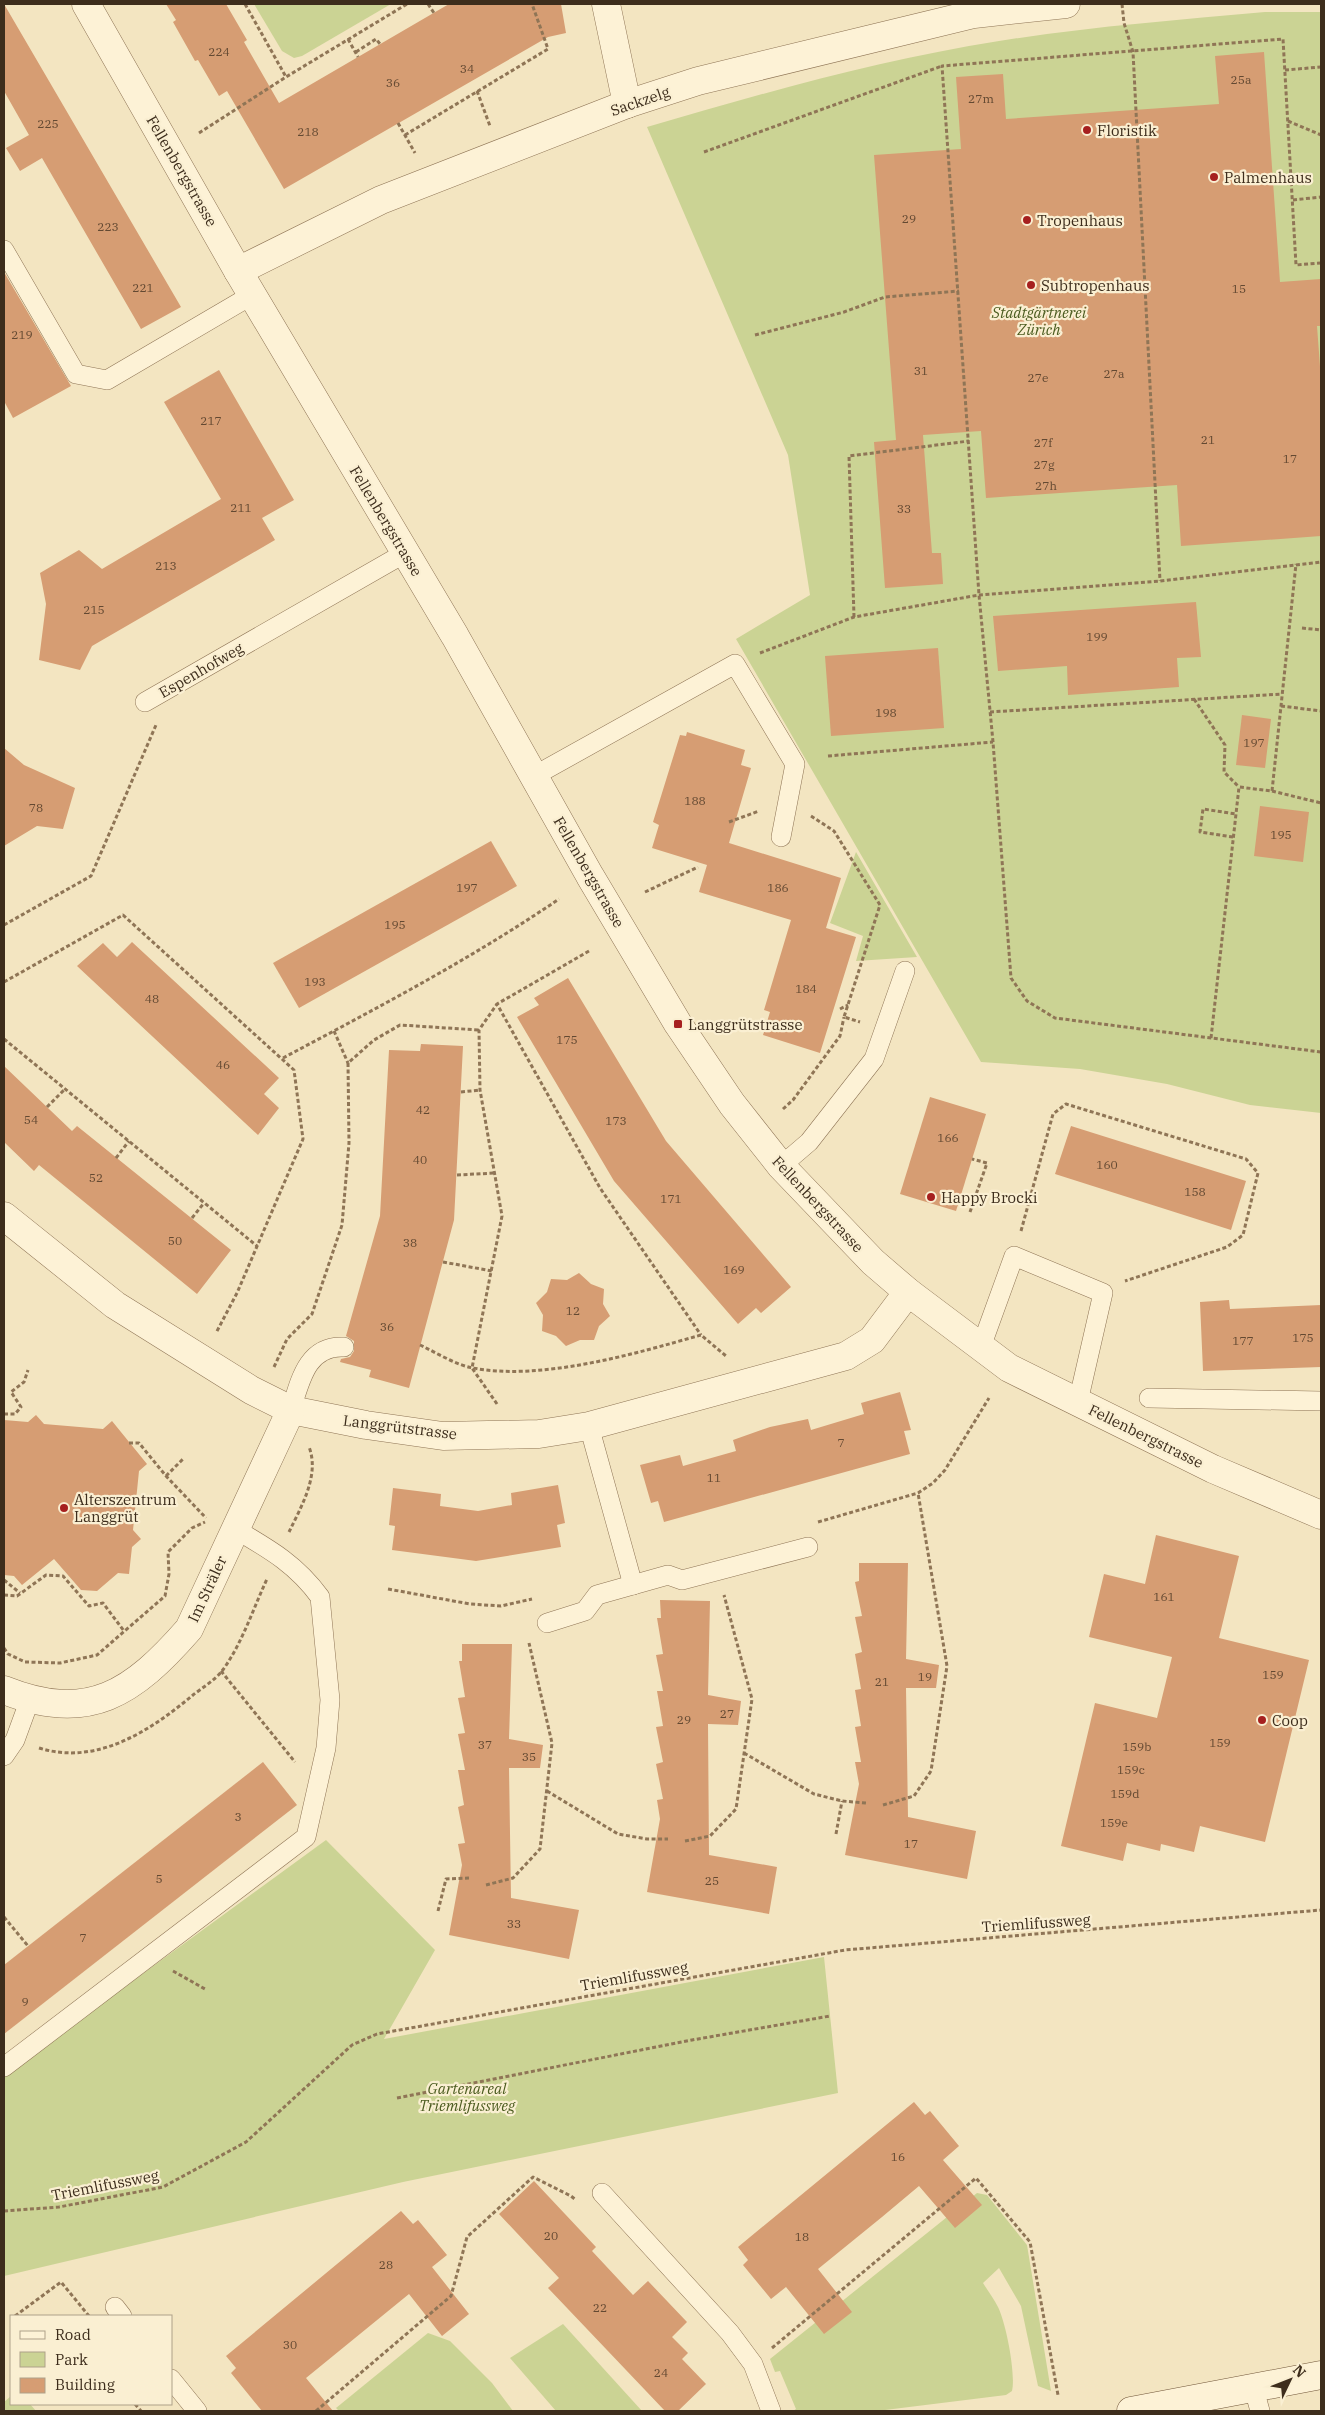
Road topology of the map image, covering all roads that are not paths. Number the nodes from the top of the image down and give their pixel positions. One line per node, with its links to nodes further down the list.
1 (86, 4): 6 (street, Fellenbergstrasse)
2 (606, 4): 4 (street)
3 (1066, 4): 4 (street, Sackzelg)
4 (627, 104): 6 (street, Sackzelg)
5 (4, 250): 7 (lane)
6 (238, 272): 7 (street, Fellenbergstrasse)
7 (252, 295): 8 (street, Fellenbergstrasse)
8 (405, 553): 9 (lane, Espenhofweg); 10 (street, Fellenbergstrasse)
9 (145, 702)
10 (534, 776): 11 (lane); 13 (street, Fellenbergstrasse)
11 (781, 838)
12 (905, 971): 13 (lane)
13 (781, 1166): 15 (street, Fellenbergstrasse)
14 (4, 1216): 21 (street, Langgrütstrasse)
15 (908, 1292): 17 (street, Fellenbergstrasse); 22 (street, Langgrütstrasse)
16 (344, 1347): 21 (lane)
17 (981, 1347): 20 (street, Fellenbergstrasse); 20 (lane)
18 (1149, 1398): 19 (lane)
19 (1321, 1401)
20 (1078, 1402): 23 (street, Fellenbergstrasse)
21 (291, 1410): 22 (street, Langgrütstrasse); 24 (street, Im Sträler)
22 (589, 1426): 26 (lane)
23 (1321, 1515)
24 (235, 1529): 29 (street, Im Sträler); 31 (lane)
25 (808, 1546): 26 (lane)
26 (633, 1585): 27 (lane)
27 (547, 1622)
28 (4, 1690): 29 (street, Im Sträler)
29 (30, 1699): 30 (lane)
30 (4, 1756)
31 (4, 2067)
32 (602, 2193): 37 (lane)
33 (1321, 2375): 35 (street)
34 (172, 2380): 36 (lane)
35 (1257, 2400): 38 (street)
36 (197, 2411)
37 (771, 2411)
38 (1131, 2411)

